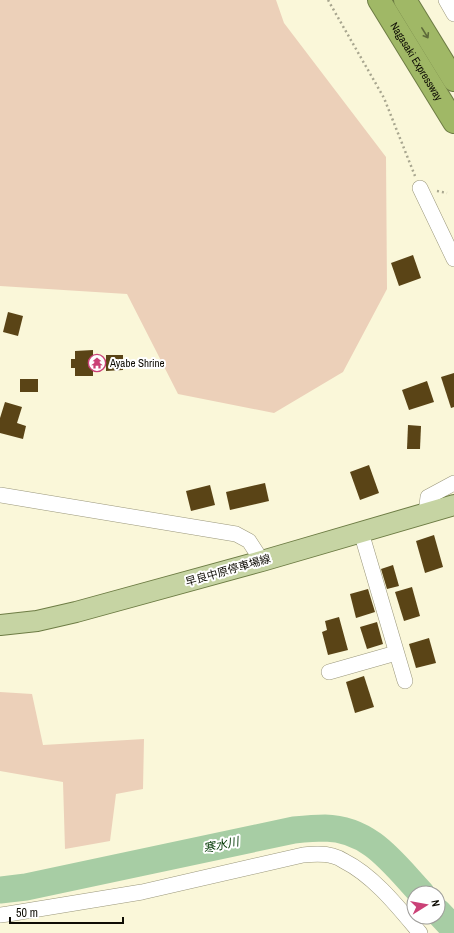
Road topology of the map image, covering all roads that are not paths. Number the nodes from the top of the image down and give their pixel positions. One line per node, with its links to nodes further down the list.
1 (379, 0): 6 (highway, Nagasaki Expressway)
2 (405, 0): 5 (highway, Nagasaki Expressway, one-way to 5)
3 (446, 0): 4 (street)
4 (454, 14)
5 (454, 80)
6 (454, 122)
7 (420, 188): 8 (street)
8 (454, 258)
9 (454, 483): 12 (street)
10 (0, 495): 14 (street)
11 (454, 505): 12 (main road, 早良中原停車場線)
12 (426, 513): 13 (main road, 早良中原停車場線)
13 (361, 532): 14 (main road, 早良中原停車場線); 16 (street)
14 (262, 561): 15 (main road, 早良中原停車場線)
15 (0, 625)
16 (396, 653): 17 (street); 18 (street)
17 (329, 672)
18 (405, 681)
19 (0, 915): 20 (street)
20 (420, 933)

